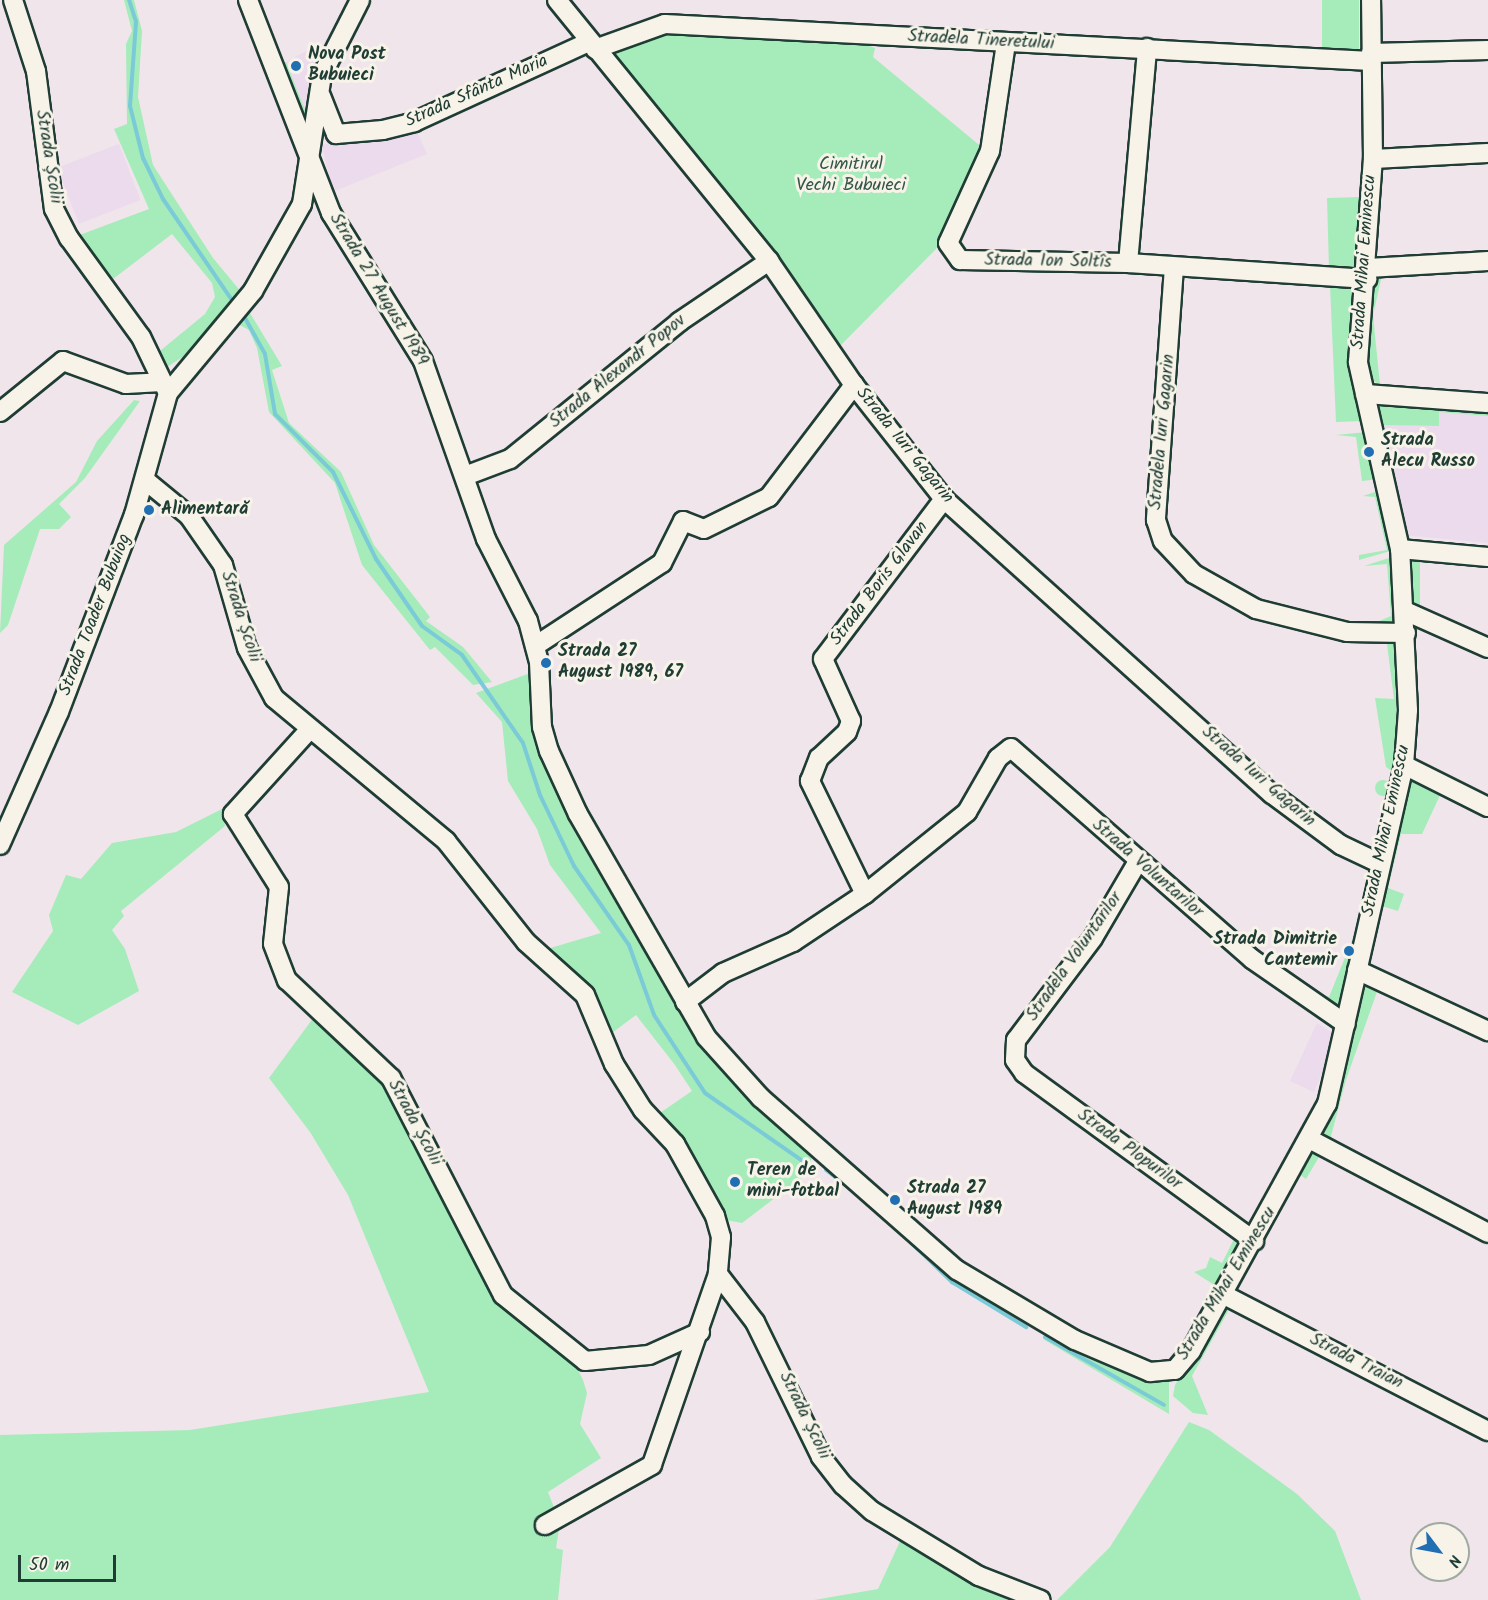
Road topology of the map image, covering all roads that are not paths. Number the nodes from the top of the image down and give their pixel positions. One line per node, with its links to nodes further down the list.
1 (14, 0): 21 (street, Strada Școlii)
2 (248, 0): 13 (street, Strada 27 August 1989)
3 (360, 0): 11 (street, Strada Toader Bubuiog)
4 (557, 0): 7 (street, Strada Iuri Gagarin)
5 (1371, 0): 10 (street, Strada Mihai Eminescu)
6 (1006, 43): 7 (street, Stradela Tineretului); 8 (street, Stradela Tineretului); 17 (street, Strada Ion Soltîs)
7 (592, 45): 11 (street, Strada Sfânta Maria); 15 (street, Strada Iuri Gagarin)
8 (1147, 48): 10 (street, Stradela Tineretului); 17 (street)
9 (1488, 50): 10 (street, Stradela Tineretului)
10 (1371, 57): 14 (street, Strada Mihai Eminescu)
11 (319, 92): 13 (street, Strada Toader Bubuiog)
12 (1488, 153): 14 (street)
13 (311, 158): 21 (street, Strada Toader Bubuiog); 25 (street, Strada 27 August 1989)
14 (1372, 159): 19 (street, Strada Mihai Eminescu)
15 (769, 261): 20 (street, Strada Iuri Gagarin); 25 (street, Strada Alexandr Popov)
16 (1488, 261): 19 (street, Strada Ion Soltîs)
17 (1128, 263): 18 (street, Strada Ion Soltîs)
18 (1174, 267): 19 (street, Strada Ion Soltîs); 31 (street, Stradela Iuri Gagarin)
19 (1368, 274): 22 (street, Strada Mihai Eminescu)
20 (854, 385): 27 (street, Strada Iuri Gagarin); 32 (street)
21 (165, 387): 24 (street); 26 (street, Strada Toader Bubuiog)
22 (1365, 394): 23 (street); 28 (street, Strada Mihai Eminescu)
23 (1488, 403)
24 (0, 412)
25 (465, 476): 32 (street, Strada 27 August 1989)
26 (145, 480): 34 (street, Strada Școlii); 37 (street, Strada Toader Bubuiog)
27 (944, 499): 39 (street, Strada Iuri Gagarin); 40 (street, Strada Boris Glavan)
28 (1400, 549): 29 (street); 30 (street, Strada Mihai Eminescu)
29 (1488, 557)
30 (1405, 611): 31 (street, Strada Mihai Eminescu); 33 (street)
31 (1406, 633): 35 (street, Strada Mihai Eminescu)
32 (535, 646): 42 (street, Strada 27 August 1989)
33 (1488, 648)
34 (310, 729): 49 (street, Strada Școlii); 51 (street, Strada Școlii)
35 (1404, 765): 36 (street); 39 (street, Strada Mihai Eminescu)
36 (1488, 807)
37 (0, 845)
38 (1137, 863): 40 (street, Strada Voluntarilor); 43 (street, Strada Voluntarilor); 45 (street, Stradela Voluntarilor)
39 (1381, 864): 41 (street, Strada Mihai Eminescu)
40 (865, 894): 42 (street)
41 (1357, 970): 43 (street, Strada Mihai Eminescu); 44 (street)
42 (684, 1002): 52 (street, Strada 27 August 1989)
43 (1346, 1024): 46 (street, Strada Mihai Eminescu)
44 (1488, 1031)
45 (1013, 1051): 48 (street, Strada Plopurilor)
46 (1311, 1140): 47 (street); 48 (street, Strada Mihai Eminescu)
47 (1488, 1233)
48 (1254, 1241): 50 (street, Strada Mihai Eminescu)
49 (718, 1274): 51 (street, Strada Școlii); 55 (street, Strada Școlii)
50 (1224, 1295): 52 (street, Strada Mihai Eminescu); 53 (street, Strada Traian)
51 (700, 1332): 54 (street, Strada Școlii)
52 (1175, 1370)
53 (1488, 1431)
54 (545, 1525)
55 (1041, 1600)

